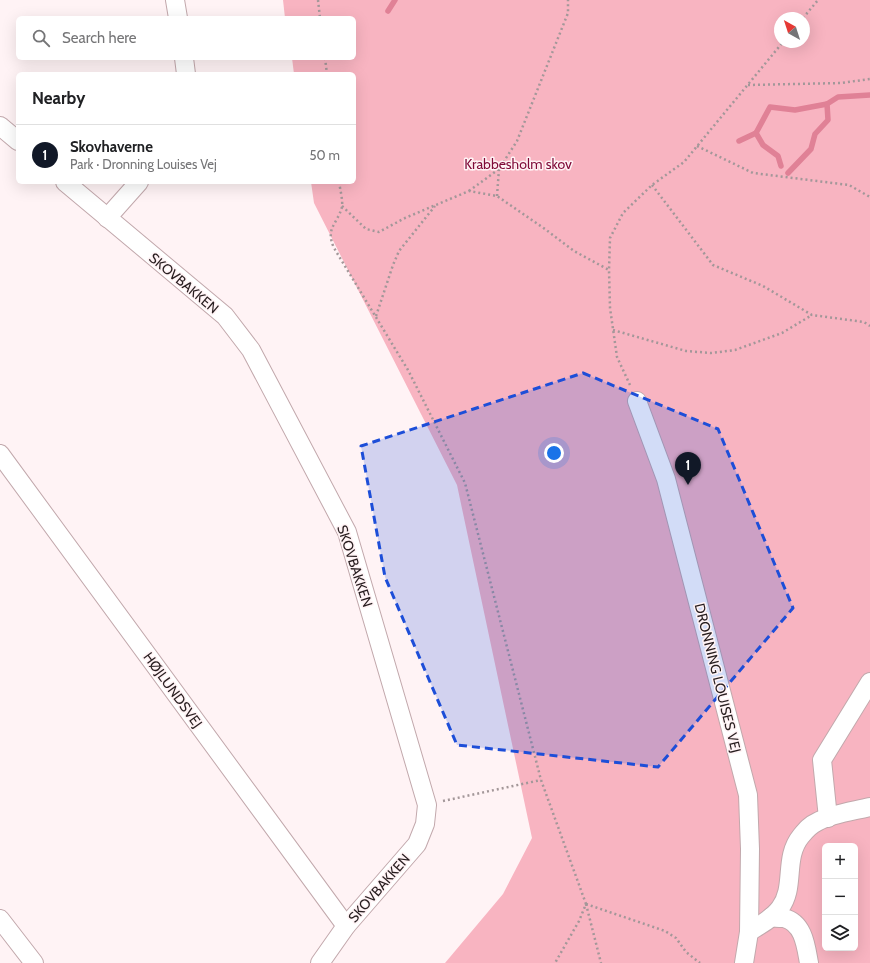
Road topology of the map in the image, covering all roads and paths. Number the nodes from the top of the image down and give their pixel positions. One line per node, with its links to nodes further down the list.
1 (175, 0): 6 (street)
2 (318, 0): 7 (path)
3 (568, 0): 18 (path)
4 (818, 0): 5 (path)
5 (808, 12)
6 (178, 16)
7 (320, 16)
8 (778, 48): 14 (path)
9 (184, 60): 11 (street)
10 (325, 60): 12 (path)
11 (186, 72)
12 (327, 72)
13 (870, 79): 14 (path)
14 (748, 85): 17 (path)
15 (0, 126): 16 (street)
16 (16, 139)
17 (697, 146): 22 (path); 25 (path)
18 (499, 169): 23 (path); 24 (path)
19 (67, 184): 28 (street, SKOVBAKKEN)
20 (137, 184): 28 (street)
21 (339, 184): 27 (path)
22 (652, 185): 29 (path); 30 (path)
23 (469, 191): 24 (path); 26 (path)
24 (497, 196): 29 (path)
25 (870, 197)
26 (436, 205): 27 (path); 31 (path)
27 (342, 206): 31 (path)
28 (107, 218): 38 (street, SKOVBAKKEN)
29 (609, 270): 33 (path)
30 (812, 315): 32 (path); 33 (path)
31 (376, 317): 37 (path)
32 (870, 326)
33 (614, 330): 34 (path)
34 (637, 401): 45 (street, DRONNING LOUISES VEJ)
35 (0, 454): 44 (street, HØJLUNDSVEJ)
36 (870, 682): 40 (street)
37 (541, 780): 38 (path); 41 (path)
38 (427, 804): 44 (street, SKOVBAKKEN)
39 (870, 807): 40 (street)
40 (828, 818): 42 (street)
41 (586, 904): 48 (path); 49 (path); 50 (path)
42 (771, 917): 45 (street); 52 (street)
43 (0, 919): 46 (street)
44 (346, 926): 47 (street, SKOVBAKKEN)
45 (749, 932): 51 (street, DRONNING LOUISES VEJ)
46 (34, 963)
47 (320, 963)
48 (555, 963)
49 (601, 963)
50 (700, 963)
51 (744, 963)
52 (809, 963)

